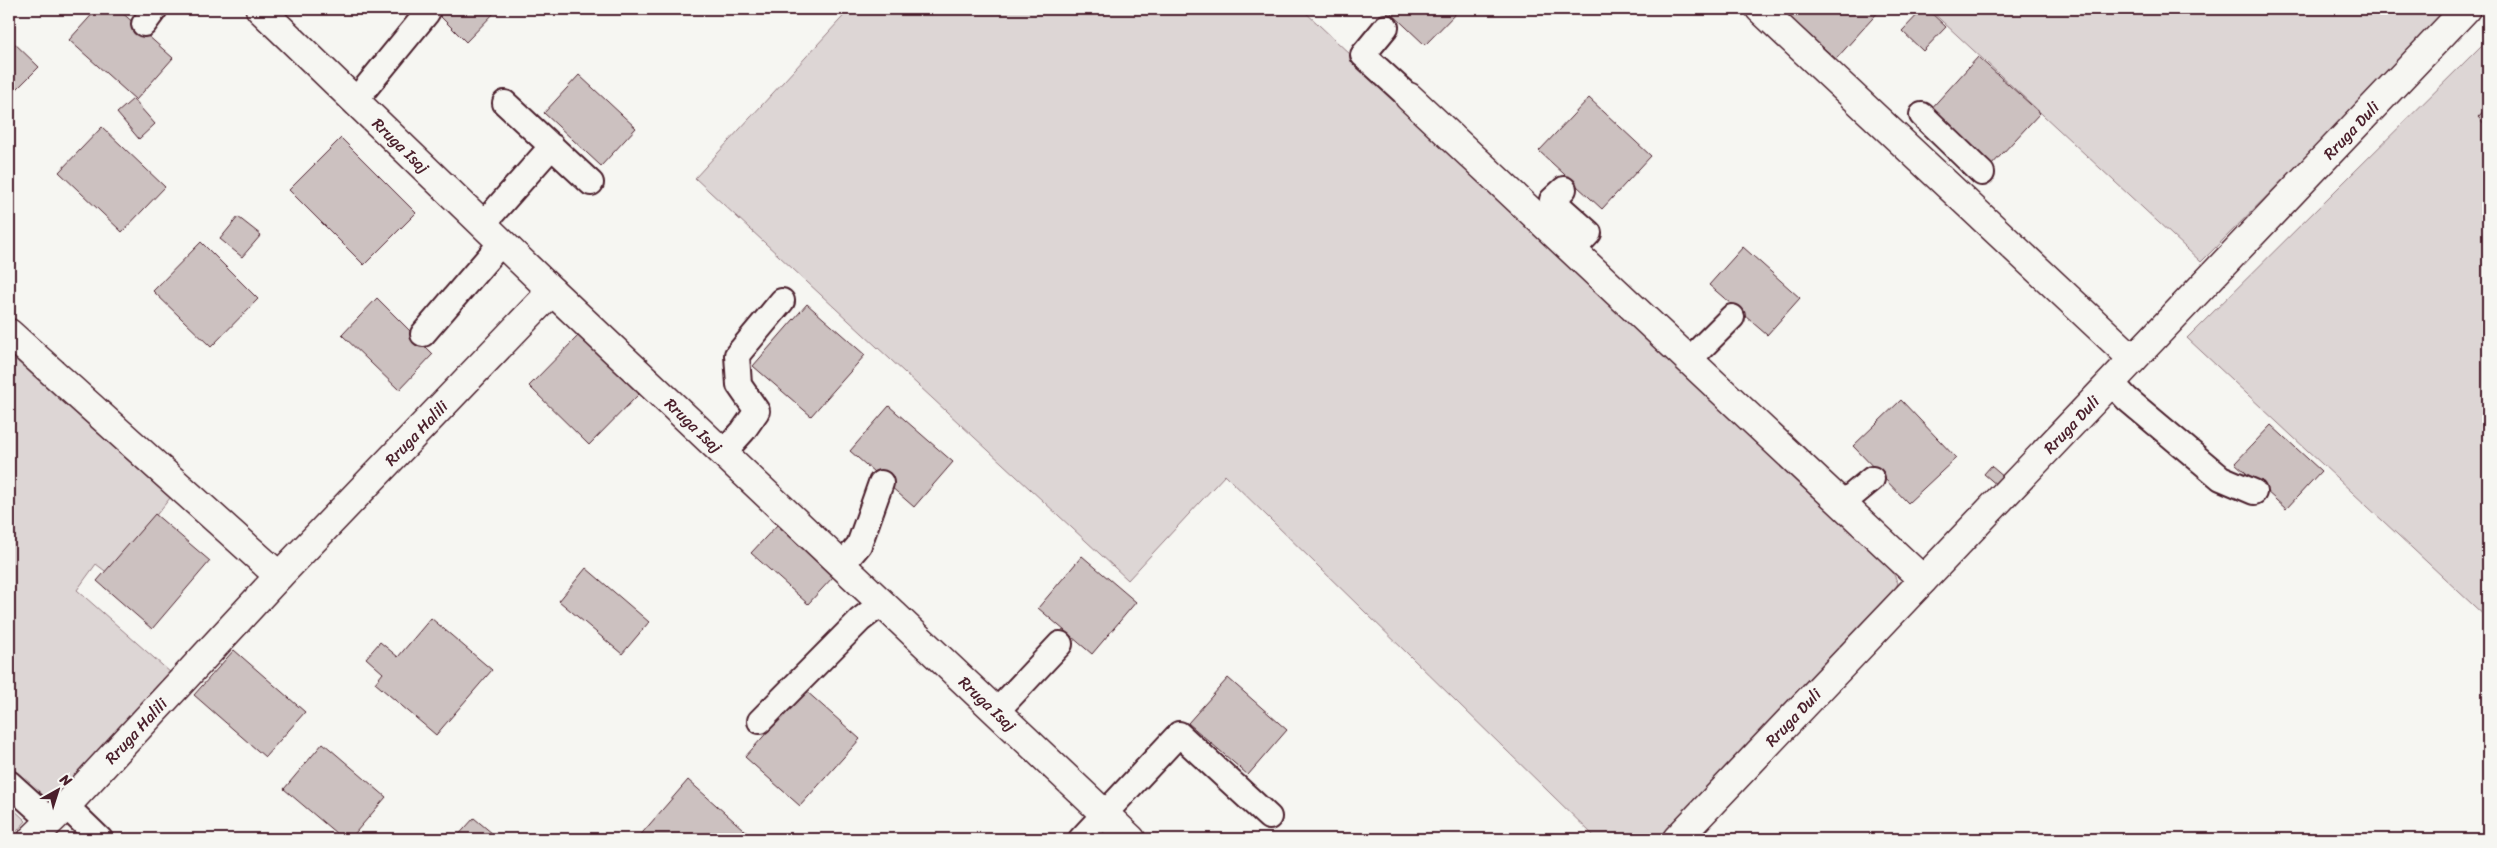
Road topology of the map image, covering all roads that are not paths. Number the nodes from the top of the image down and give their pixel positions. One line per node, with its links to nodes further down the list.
1 (260, 9): 7 (street, Rruga Isaj)
2 (1760, 9): 12 (street)
3 (2466, 9): 24 (street, Rruga Duli)
4 (427, 13): 7 (lane)
5 (1386, 28): 6 (lane)
6 (1409, 97): 18 (street)
7 (355, 101): 16 (street, Rruga Isaj)
8 (506, 103): 11 (lane)
9 (1922, 115): 10 (lane)
10 (1951, 142): 12 (lane); 13 (lane)
11 (552, 146): 14 (lane); 16 (lane)
12 (1928, 167): 24 (street)
13 (1982, 173)
14 (591, 183)
15 (1564, 189): 18 (lane)
16 (483, 224): 17 (street, Rruga Isaj)
17 (502, 242): 19 (street, Rruga Isaj); 23 (lane)
18 (1573, 250): 25 (street)
19 (552, 291): 27 (street, Rruga Isaj); 33 (street, Rruga Halili)
20 (782, 301): 27 (lane)
21 (1732, 316): 25 (lane)
22 (9, 333): 33 (street)
23 (423, 334)
24 (2133, 359): 26 (street, Rruga Duli)
25 (1689, 360): 31 (street)
26 (2111, 382): 30 (lane); 34 (street, Rruga Duli)
27 (723, 452): 32 (street, Rruga Isaj)
28 (1872, 479): 31 (lane)
29 (881, 483): 32 (lane)
30 (2254, 492)
31 (1842, 504): 34 (street)
32 (842, 565): 35 (street, Rruga Isaj)
33 (279, 576): 42 (street, Rruga Halili)
34 (1923, 580): 46 (street, Rruga Duli)
35 (882, 603): 37 (street, Rruga Isaj); 38 (lane)
36 (1060, 644): 37 (lane)
37 (996, 712): 40 (street, Rruga Isaj)
38 (760, 721)
39 (9, 783): 42 (lane)
40 (1104, 814): 41 (lane); 44 (lane); 45 (street, Rruga Isaj)
41 (1269, 817)
42 (49, 822): 43 (lane)
43 (100, 839)
44 (1081, 839)
45 (1131, 839)
46 (1677, 839)

